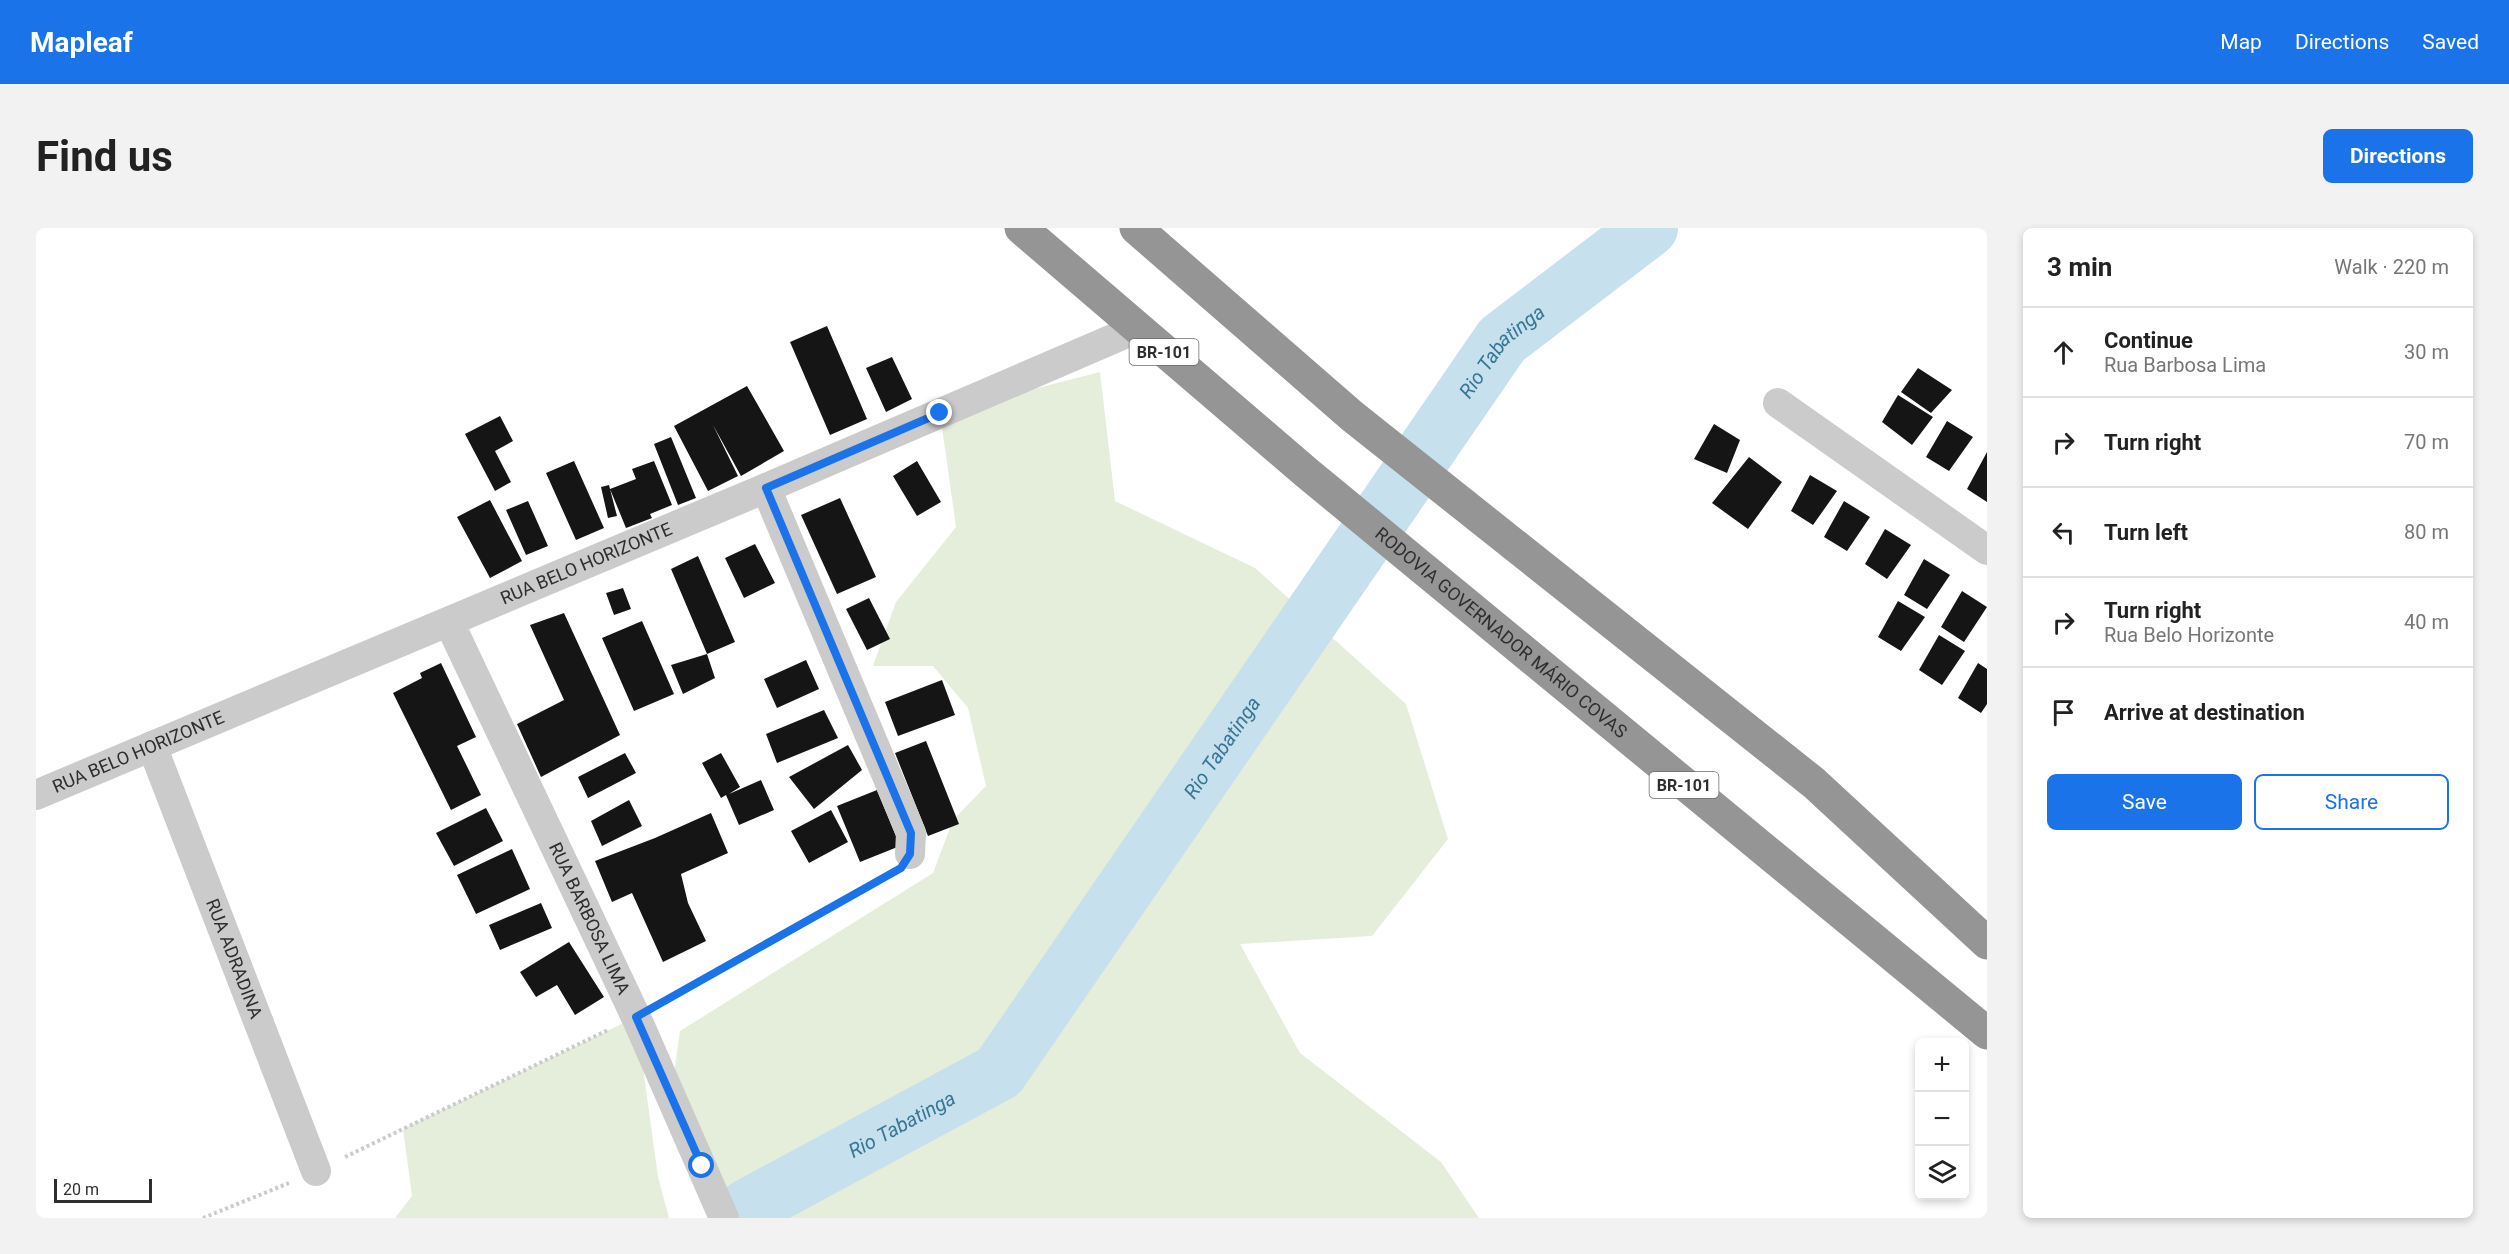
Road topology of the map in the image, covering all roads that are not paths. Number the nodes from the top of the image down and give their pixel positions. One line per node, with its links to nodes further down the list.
1 (1021, 228): 3 (highway, RODOVIA GOVERNADOR MÁRIO COVAS / BR-101)
2 (1136, 228): 11 (highway)
3 (1136, 329): 5 (street, RUA BELO HORIZONTE); 12 (highway, RODOVIA GOVERNADOR MÁRIO COVAS / BR-101)
4 (1778, 403): 6 (street)
5 (766, 488): 7 (street, RUA BELO HORIZONTE); 10 (street)
6 (1987, 550)
7 (449, 622): 8 (street, RUA BELO HORIZONTE); 14 (street, RUA BARBOSA LIMA)
8 (152, 746): 9 (street, RUA BELO HORIZONTE); 13 (street, RUA ADRADINA)
9 (36, 795)
10 (910, 854)
11 (1987, 943)
12 (1987, 1033)
13 (316, 1171)
14 (724, 1218)

